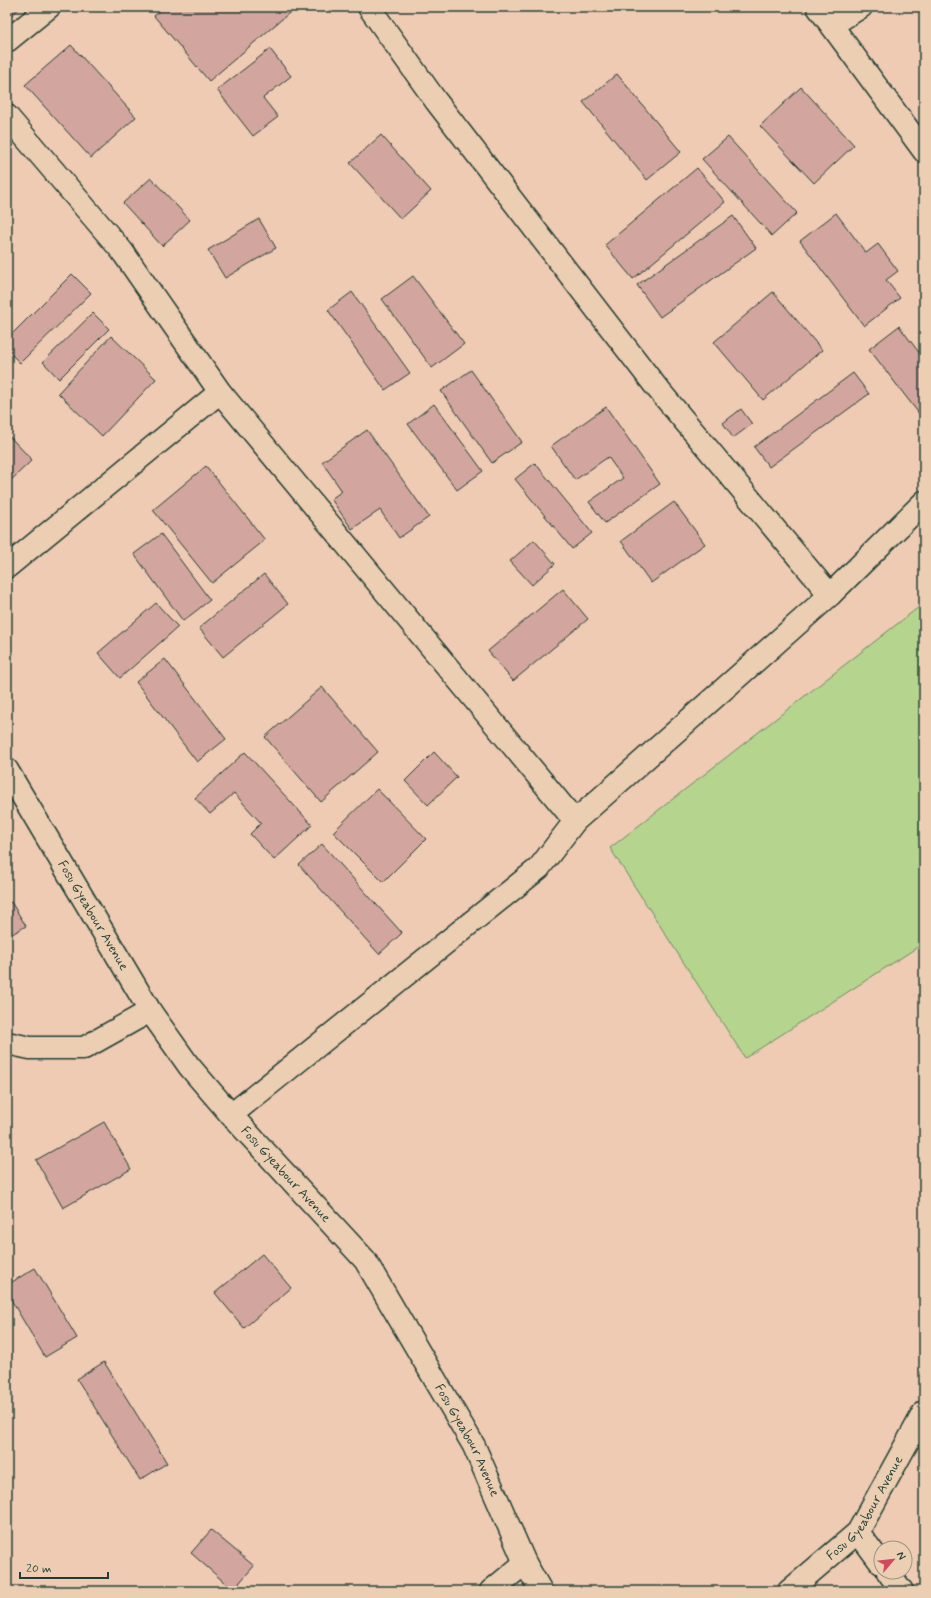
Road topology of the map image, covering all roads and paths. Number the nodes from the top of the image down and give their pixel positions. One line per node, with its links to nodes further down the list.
1 (49, 7): 6 (street)
2 (369, 7): 12 (street)
3 (818, 7): 5 (street)
4 (861, 7): 5 (street)
5 (832, 25): 8 (street)
6 (7, 41)
7 (7, 116): 9 (street)
8 (924, 152)
9 (220, 392): 11 (street); 14 (street)
10 (924, 502): 12 (street)
11 (7, 567)
12 (830, 594): 14 (street)
13 (7, 770): 15 (street, Fosu Gyeabour Avenue)
14 (575, 820): 17 (street)
15 (150, 1011): 16 (street); 17 (street, Fosu Gyeabour Avenue)
16 (7, 1043)
17 (231, 1115): 21 (street, Fosu Gyeabour Avenue)
18 (924, 1412): 19 (street, Fosu Gyeabour Avenue)
19 (858, 1532): 20 (street); 25 (street, Fosu Gyeabour Avenue)
20 (873, 1552)
21 (524, 1563): 23 (street); 24 (street, Fosu Gyeabour Avenue)
22 (894, 1580): 26 (street)
23 (491, 1591)
24 (541, 1591)
25 (789, 1591)
26 (902, 1591)

